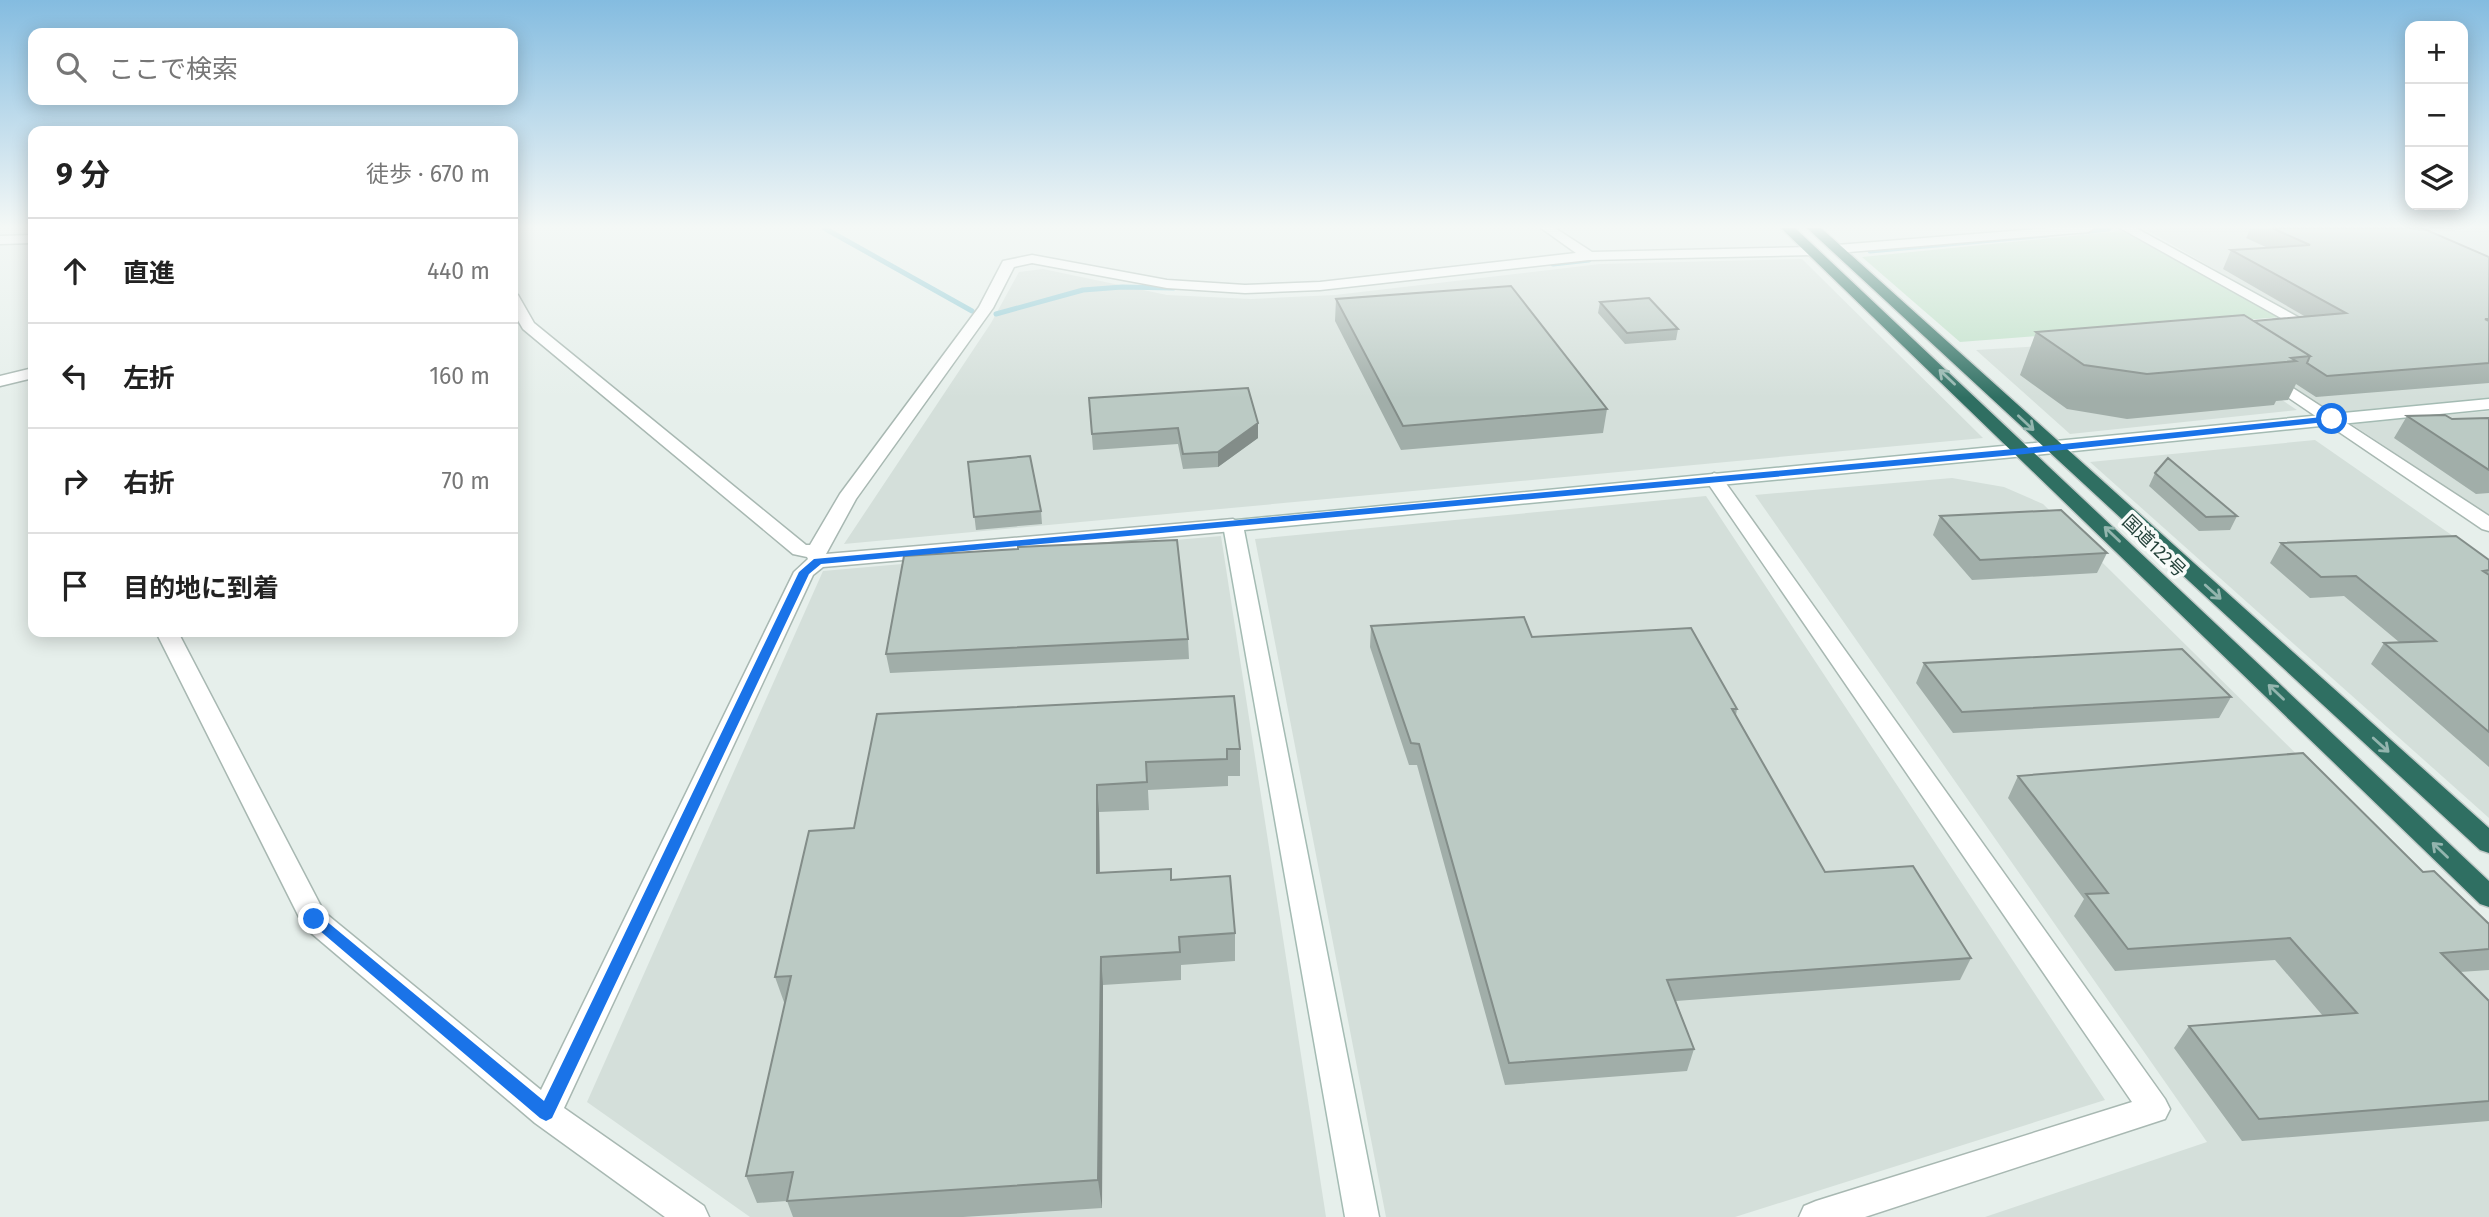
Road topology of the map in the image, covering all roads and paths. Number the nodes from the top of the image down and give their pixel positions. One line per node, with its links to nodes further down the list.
1 (998, 285): 21 (street)
2 (1179, 285): 3 (street)
3 (1331, 285)
4 (1849, 285): 17 (highway, 国道122号, one-way to 4)
5 (1876, 285): 16 (highway, 国道122号, one-way to 16)
6 (2231, 285): 8 (street)
7 (518, 307): 21 (street)
8 (2262, 325)
9 (0, 366): 11 (street)
10 (2254, 367): 15 (street)
11 (28, 369)
12 (28, 371): 13 (street)
13 (0, 381)
14 (2489, 404): 15 (street)
15 (2332, 419): 16 (street); 20 (street)
16 (2054, 448): 17 (street); 23 (highway, 国道122号, one-way to 23)
17 (2025, 451): 18 (street); 24 (highway, 国道122号, one-way to 17)
18 (1714, 479): 19 (street); 28 (street)
19 (1233, 525): 21 (street); 27 (street)
20 (2489, 525)
21 (817, 556): 25 (street)
22 (170, 637): 25 (street)
23 (2489, 844)
24 (2489, 897)
25 (546, 1113): 26 (street)
26 (692, 1217)
27 (1362, 1217)
28 (1816, 1217)

